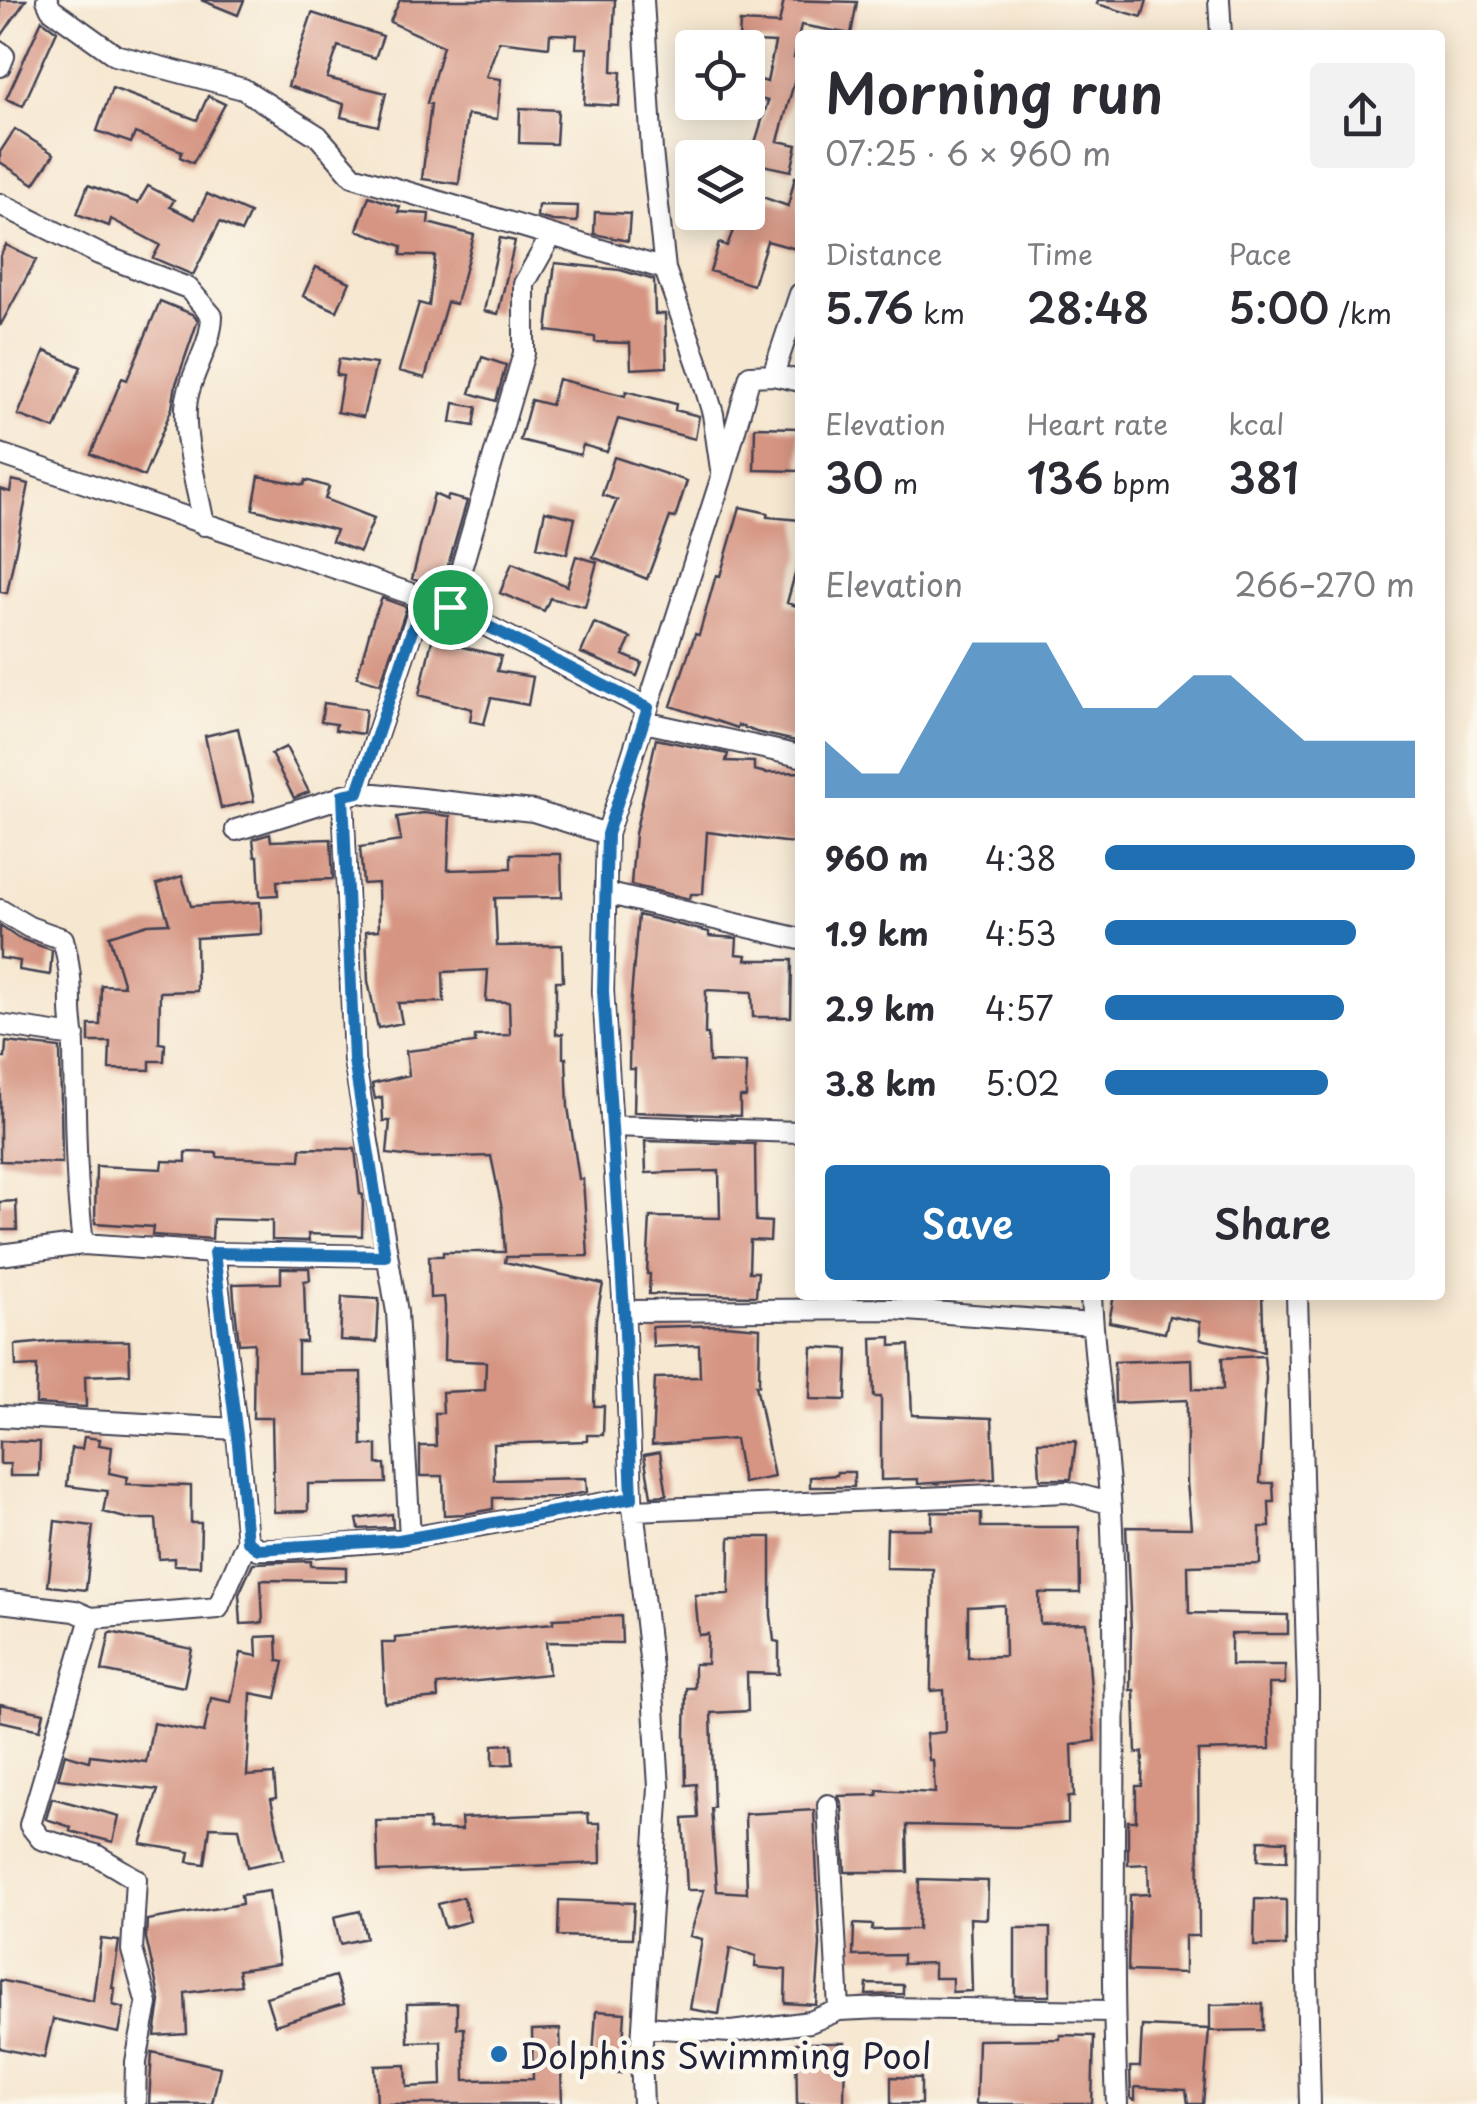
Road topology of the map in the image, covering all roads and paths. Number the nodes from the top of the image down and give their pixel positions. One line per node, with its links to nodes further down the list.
1 (47, 0): 8 (street)
2 (643, 0): 9 (street)
3 (1219, 0): 4 (street)
4 (1221, 30)
5 (0, 52): 6 (street)
6 (0, 66)
7 (0, 204): 15 (street)
8 (552, 236): 9 (street); 16 (street)
9 (665, 269): 14 (street)
10 (795, 309): 11 (street)
11 (773, 374): 12 (street); 14 (street)
12 (795, 380)
13 (0, 454): 15 (street)
14 (722, 476): 17 (street)
15 (204, 524): 16 (street)
16 (450, 607): 17 (street); 19 (street)
17 (646, 715): 18 (street); 21 (street)
18 (795, 755)
19 (350, 793): 20 (street); 21 (street); 32 (street)
20 (236, 830)
21 (607, 834): 22 (street)
22 (605, 893): 24 (street); 27 (street)
23 (0, 910): 26 (street)
24 (795, 938)
25 (0, 1025): 26 (street)
26 (74, 1036): 29 (street)
27 (612, 1126): 28 (street); 36 (street)
28 (795, 1132)
29 (83, 1244): 30 (street); 31 (street)
30 (214, 1253): 32 (street); 39 (street)
31 (0, 1256)
32 (385, 1256): 42 (street)
33 (1091, 1300): 37 (street)
34 (1296, 1300): 53 (street)
35 (894, 1302): 36 (street); 37 (street)
36 (624, 1311): 41 (street)
37 (1092, 1324): 40 (street)
38 (0, 1416): 39 (street)
39 (236, 1429): 43 (street)
40 (1109, 1503): 41 (street); 48 (street)
41 (633, 1504): 42 (street); 49 (street)
42 (410, 1537): 43 (street)
43 (247, 1541): 45 (street)
44 (0, 1602): 45 (street)
45 (92, 1618): 50 (street)
46 (828, 1805): 47 (street)
47 (839, 2010): 48 (street); 49 (street)
48 (1113, 2012): 52 (street)
49 (643, 2027): 51 (street)
50 (135, 2104)
51 (643, 2104)
52 (1117, 2104)
53 (1310, 2104)

